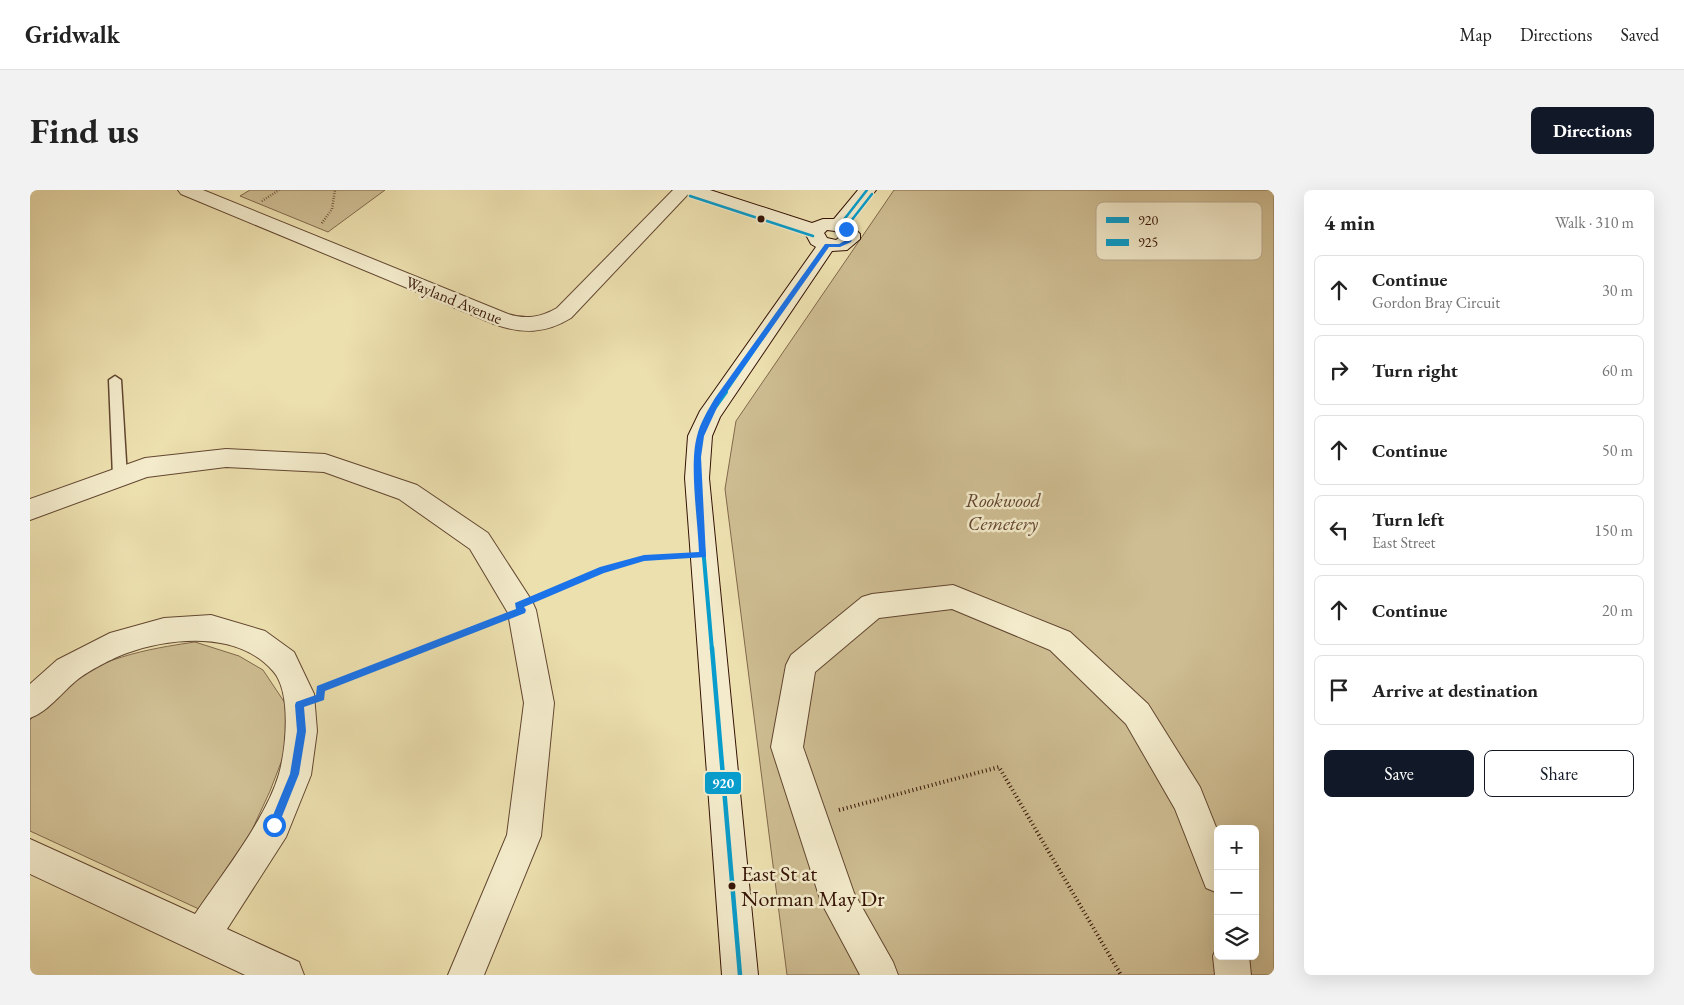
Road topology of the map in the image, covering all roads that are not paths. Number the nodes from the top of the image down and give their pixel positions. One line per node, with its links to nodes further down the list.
1 (187, 190): 2 (street, Wayland Avenue)
2 (683, 190)
3 (692, 190): 5 (street)
4 (867, 190): 5 (street)
5 (827, 234): 16 (street)
6 (115, 380): 7 (lane)
7 (120, 477): 8 (street); 15 (street)
8 (30, 510)
9 (30, 704): 12 (street)
10 (30, 856): 12 (street)
11 (1216, 870): 17 (street)
12 (202, 936): 14 (street)
13 (1231, 960): 18 (street)
14 (286, 975)
15 (466, 975)
16 (740, 975)
17 (880, 975)
18 (1233, 975)

